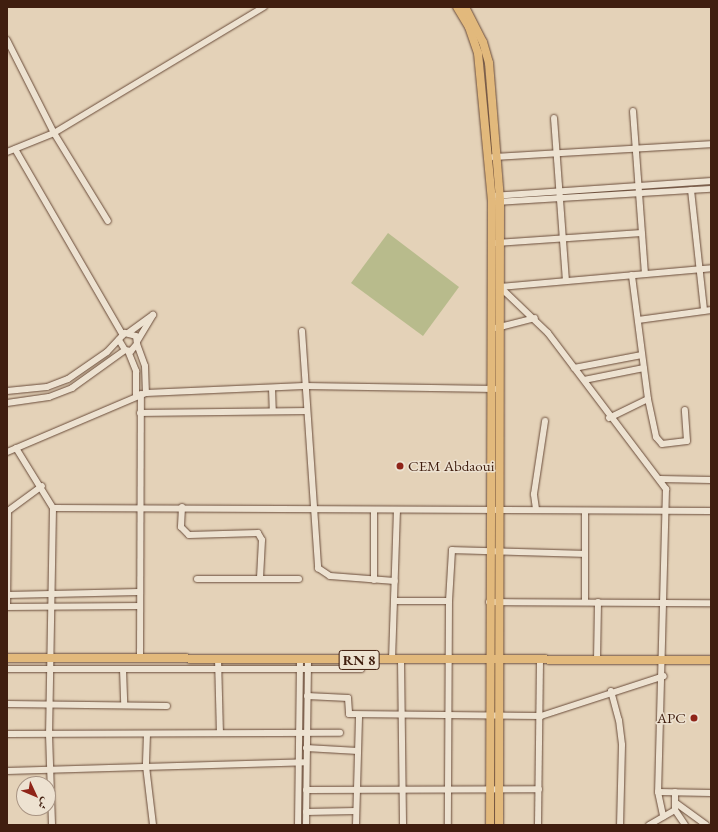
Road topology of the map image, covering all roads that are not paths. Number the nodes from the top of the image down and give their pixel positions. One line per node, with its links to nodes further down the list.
1 (264, 7): 7 (street)
2 (457, 7): 13 (main road)
3 (465, 7): 13 (main road)
4 (7, 40): 7 (street)
5 (633, 111): 10 (street)
6 (554, 118): 12 (street)
7 (54, 133): 9 (street); 21 (street)
8 (711, 144): 10 (street)
9 (15, 148): 11 (street); 37 (street)
10 (636, 149): 12 (street); 15 (street)
11 (7, 152)
12 (557, 153): 13 (street); 19 (street)
13 (493, 157): 20 (main road)
14 (711, 181): 15 (street)
15 (639, 186): 18 (street); 19 (street)
16 (711, 189): 17 (street)
17 (691, 190): 18 (street); 26 (street)
18 (639, 193): 19 (street); 22 (street)
19 (560, 194): 20 (street); 23 (street)
20 (496, 199): 24 (main road)
21 (108, 221)
22 (642, 233): 23 (street); 27 (street)
23 (563, 238): 24 (street); 29 (street)
24 (496, 243): 30 (main road)
25 (711, 268): 26 (street)
26 (698, 270): 27 (street); 31 (street)
27 (645, 274): 28 (street)
28 (632, 275): 29 (street); 34 (street)
29 (566, 281): 30 (street)
30 (496, 286): 33 (street); 35 (main road)
31 (704, 310): 32 (street); 34 (street)
32 (711, 310)
33 (535, 318): 35 (street); 41 (street)
34 (638, 320): 40 (street)
35 (496, 328): 46 (main road)
36 (302, 331): 44 (street)
37 (123, 336): 38 (street); 38 (street); 39 (street); 47 (street)
38 (137, 343): 39 (street); 48 (street)
39 (126, 350): 48 (street); 50 (street)
40 (642, 355): 41 (street); 42 (street)
41 (574, 368): 43 (street)
42 (644, 368): 43 (street); 49 (street)
43 (584, 380): 55 (street)
44 (304, 386): 45 (street); 46 (street); 53 (street)
45 (272, 388): 48 (street); 52 (street)
46 (496, 389): 69 (main road); 70 (main road)
47 (7, 391)
48 (141, 394): 54 (street); 57 (street)
49 (648, 399): 51 (street); 55 (street)
50 (7, 403)
51 (685, 410)
52 (273, 411): 53 (street); 54 (street)
53 (306, 411): 66 (street)
54 (140, 412): 64 (street)
55 (609, 418): 59 (street)
56 (545, 421): 65 (street)
57 (16, 448): 58 (street); 61 (street)
58 (7, 452)
59 (660, 479): 60 (street); 72 (street)
60 (711, 480)
61 (42, 486): 63 (street); 84 (street)
62 (182, 507): 64 (street); 66 (street); 77 (street)
63 (53, 508): 64 (street); 83 (street)
64 (139, 508): 82 (street)
65 (536, 509): 70 (street); 71 (street)
66 (313, 510): 67 (street); 80 (street)
67 (374, 510): 68 (street); 80 (street)
68 (397, 510): 69 (street); 81 (street)
69 (490, 510): 70 (street); 74 (main road)
70 (499, 510): 75 (main road)
71 (585, 511): 72 (street); 76 (street)
72 (665, 511): 73 (street); 92 (street)
73 (711, 511)
74 (490, 552): 75 (street); 86 (street); 87 (main road)
75 (499, 552): 76 (street); 88 (main road)
76 (585, 554): 89 (street)
77 (260, 578): 78 (street); 79 (street)
78 (299, 578)
79 (197, 579)
80 (374, 580): 81 (street)
81 (395, 581): 85 (street)
82 (139, 592): 83 (street); 94 (street)
83 (52, 593): 84 (street); 93 (street)
84 (7, 595): 95 (street)
85 (394, 601): 86 (street); 105 (street)
86 (449, 601): 101 (street)
87 (489, 602): 88 (street); 102 (main road)
88 (498, 602): 89 (street); 102 (main road)
89 (585, 602): 90 (street)
90 (598, 602): 92 (street); 107 (street)
91 (711, 603): 92 (street)
92 (663, 604): 108 (street)
93 (52, 605): 94 (street); 95 (street); 97 (street)
94 (140, 606): 96 (street)
95 (7, 607)
96 (140, 656): 97 (main road, RN 8); 99 (main road, RN 8)
97 (51, 657): 98 (main road, RN 8); 111 (street)
98 (7, 658)
99 (218, 658): 103 (main road, RN 8); 113 (street)
100 (401, 659): 101 (main road, RN 8); 105 (main road, RN 8); 124 (street)
101 (447, 659): 102 (main road, RN 8); 125 (street)
102 (493, 659): 106 (main road, RN 8); 126 (main road); 127 (main road)
103 (304, 660): 104 (main road, RN 8); 114 (street); 115 (street)
104 (361, 660): 105 (main road, RN 8); 115 (street)
105 (392, 660)
106 (540, 660): 107 (main road, RN 8); 128 (street)
107 (597, 660): 108 (main road, RN 8)
108 (662, 660): 109 (main road, RN 8); 116 (street)
109 (711, 660)
110 (7, 669): 111 (street)
111 (52, 669): 112 (street); 119 (street)
112 (123, 669): 113 (street); 121 (street)
113 (218, 669): 114 (street); 131 (street)
114 (300, 670): 115 (street); 129 (street)
115 (308, 670): 118 (street)
116 (664, 676): 117 (street); 150 (street)
117 (611, 692): 128 (street); 167 (street)
118 (307, 696): 123 (street); 130 (street)
119 (51, 703): 120 (street); 121 (street); 134 (street)
120 (7, 704)
121 (124, 705): 122 (street)
122 (167, 706)
123 (359, 715): 124 (street); 137 (street)
124 (404, 715): 125 (street); 144 (street)
125 (449, 715): 126 (street); 145 (street)
126 (490, 716): 127 (street); 146 (main road)
127 (499, 716): 128 (street); 147 (main road)
128 (541, 716): 148 (street)
129 (298, 732): 130 (street); 131 (street); 138 (street)
130 (306, 732): 132 (street); 136 (street)
131 (220, 733): 135 (street)
132 (340, 733)
133 (7, 734): 134 (street)
134 (48, 734): 135 (street); 141 (street)
135 (147, 734): 140 (street)
136 (306, 748): 137 (street); 139 (street)
137 (358, 750): 143 (street)
138 (298, 762): 139 (street); 140 (street); 159 (street)
139 (306, 762): 149 (street)
140 (146, 766): 141 (street); 158 (street)
141 (49, 769): 142 (street); 157 (street)
142 (7, 771)
143 (356, 788): 144 (street); 149 (street); 154 (street)
144 (404, 788): 145 (street); 162 (street)
145 (448, 788): 146 (street); 163 (street)
146 (489, 789): 147 (street); 164 (main road)
147 (498, 789): 148 (street); 165 (main road)
148 (539, 789): 166 (street)
149 (306, 790): 155 (street)
150 (658, 792): 151 (street); 156 (street)
151 (675, 792): 152 (street); 153 (street)
152 (711, 793)
153 (676, 807): 156 (street); 169 (street); 170 (street)
154 (356, 811): 155 (street); 161 (street)
155 (306, 812): 160 (street)
156 (663, 816): 168 (street)
157 (52, 825)
158 (154, 825)
159 (298, 825)
160 (306, 825)
161 (356, 825)
162 (403, 825)
163 (448, 825)
164 (490, 825)
165 (499, 825)
166 (538, 825)
167 (620, 825)
168 (649, 825)
169 (685, 825)
170 (706, 825)

